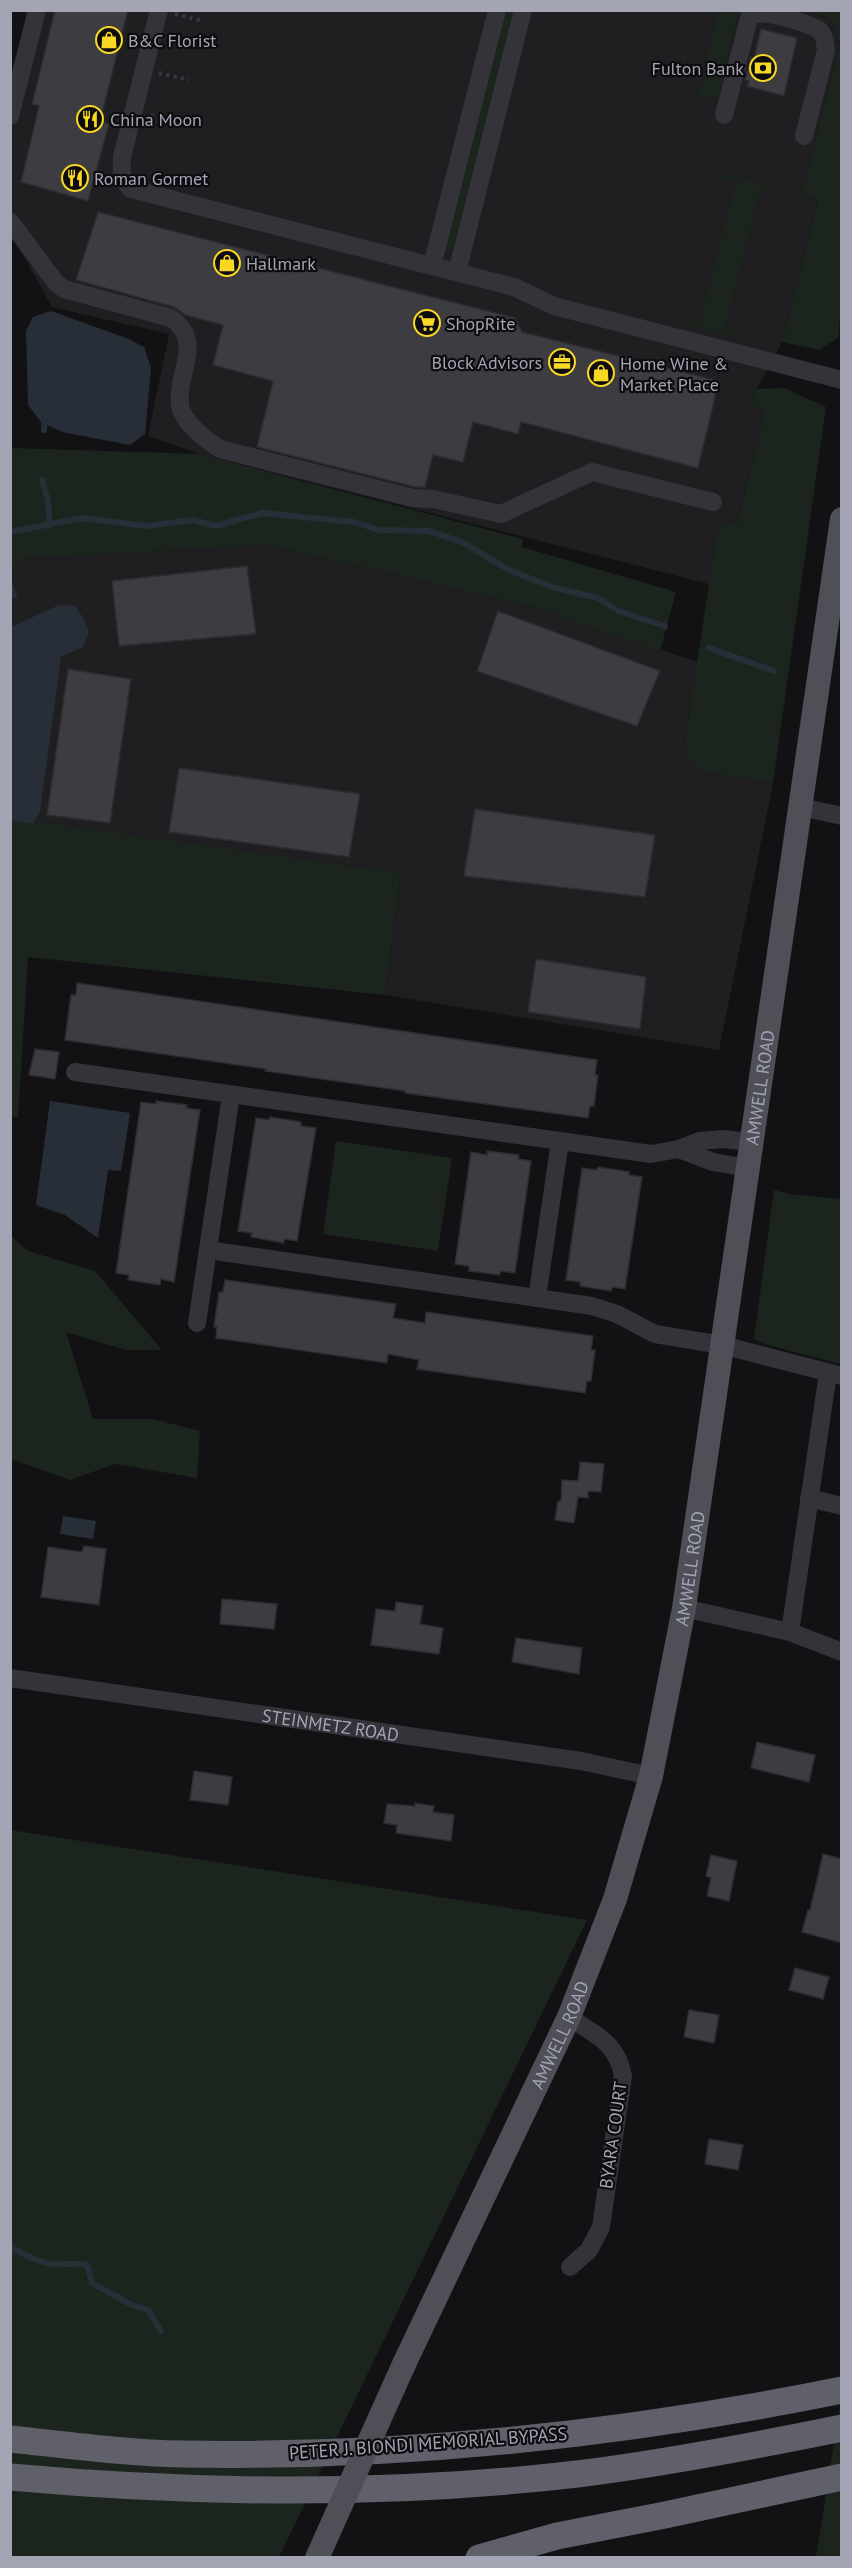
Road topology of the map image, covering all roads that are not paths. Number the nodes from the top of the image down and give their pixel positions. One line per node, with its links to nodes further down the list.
1 (37, 10): 6 (street)
2 (496, 10): 9 (street)
3 (524, 10): 10 (street)
4 (167, 12): 9 (street)
5 (724, 115): 7 (street)
6 (10, 116)
7 (804, 136)
8 (10, 221): 12 (street)
9 (432, 266): 10 (street)
10 (457, 272): 11 (street)
11 (842, 380)
12 (713, 501)
13 (842, 519): 14 (main road, AMWELL ROAD)
14 (839, 552): 15 (main road, AMWELL ROAD)
15 (801, 807): 16 (street); 20 (main road, AMWELL ROAD)
16 (842, 816)
17 (75, 1072): 18 (street)
18 (231, 1095): 19 (street); 23 (street)
19 (560, 1141): 21 (street); 24 (street)
20 (751, 1142): 21 (street); 22 (main road, AMWELL ROAD)
21 (679, 1149): 22 (street)
22 (748, 1167): 26 (main road, AMWELL ROAD)
23 (208, 1250): 24 (street); 25 (street)
24 (537, 1298): 26 (street)
25 (197, 1323)
26 (722, 1345): 27 (street); 30 (main road, AMWELL ROAD)
27 (835, 1374): 28 (street)
28 (809, 1498): 29 (street); 31 (street)
29 (842, 1506)
30 (684, 1608): 31 (street); 34 (main road, AMWELL ROAD)
31 (790, 1632): 32 (street)
32 (842, 1652)
33 (10, 1678): 34 (street, STEINMETZ ROAD)
34 (651, 1776): 35 (main road, AMWELL ROAD)
35 (569, 2017): 36 (street, BYARA COURT); 42 (main road, AMWELL ROAD, bridge)
36 (570, 2267)
37 (842, 2390): 39 (highway, PETER J. BIONDI MEMORIAL BYPASS)
38 (842, 2428): 40 (highway, PETER J. BIONDI MEMORIAL BYPASS)
39 (10, 2439)
40 (10, 2477)
41 (842, 2477): 43 (highway)
42 (317, 2558)
43 (479, 2558)

